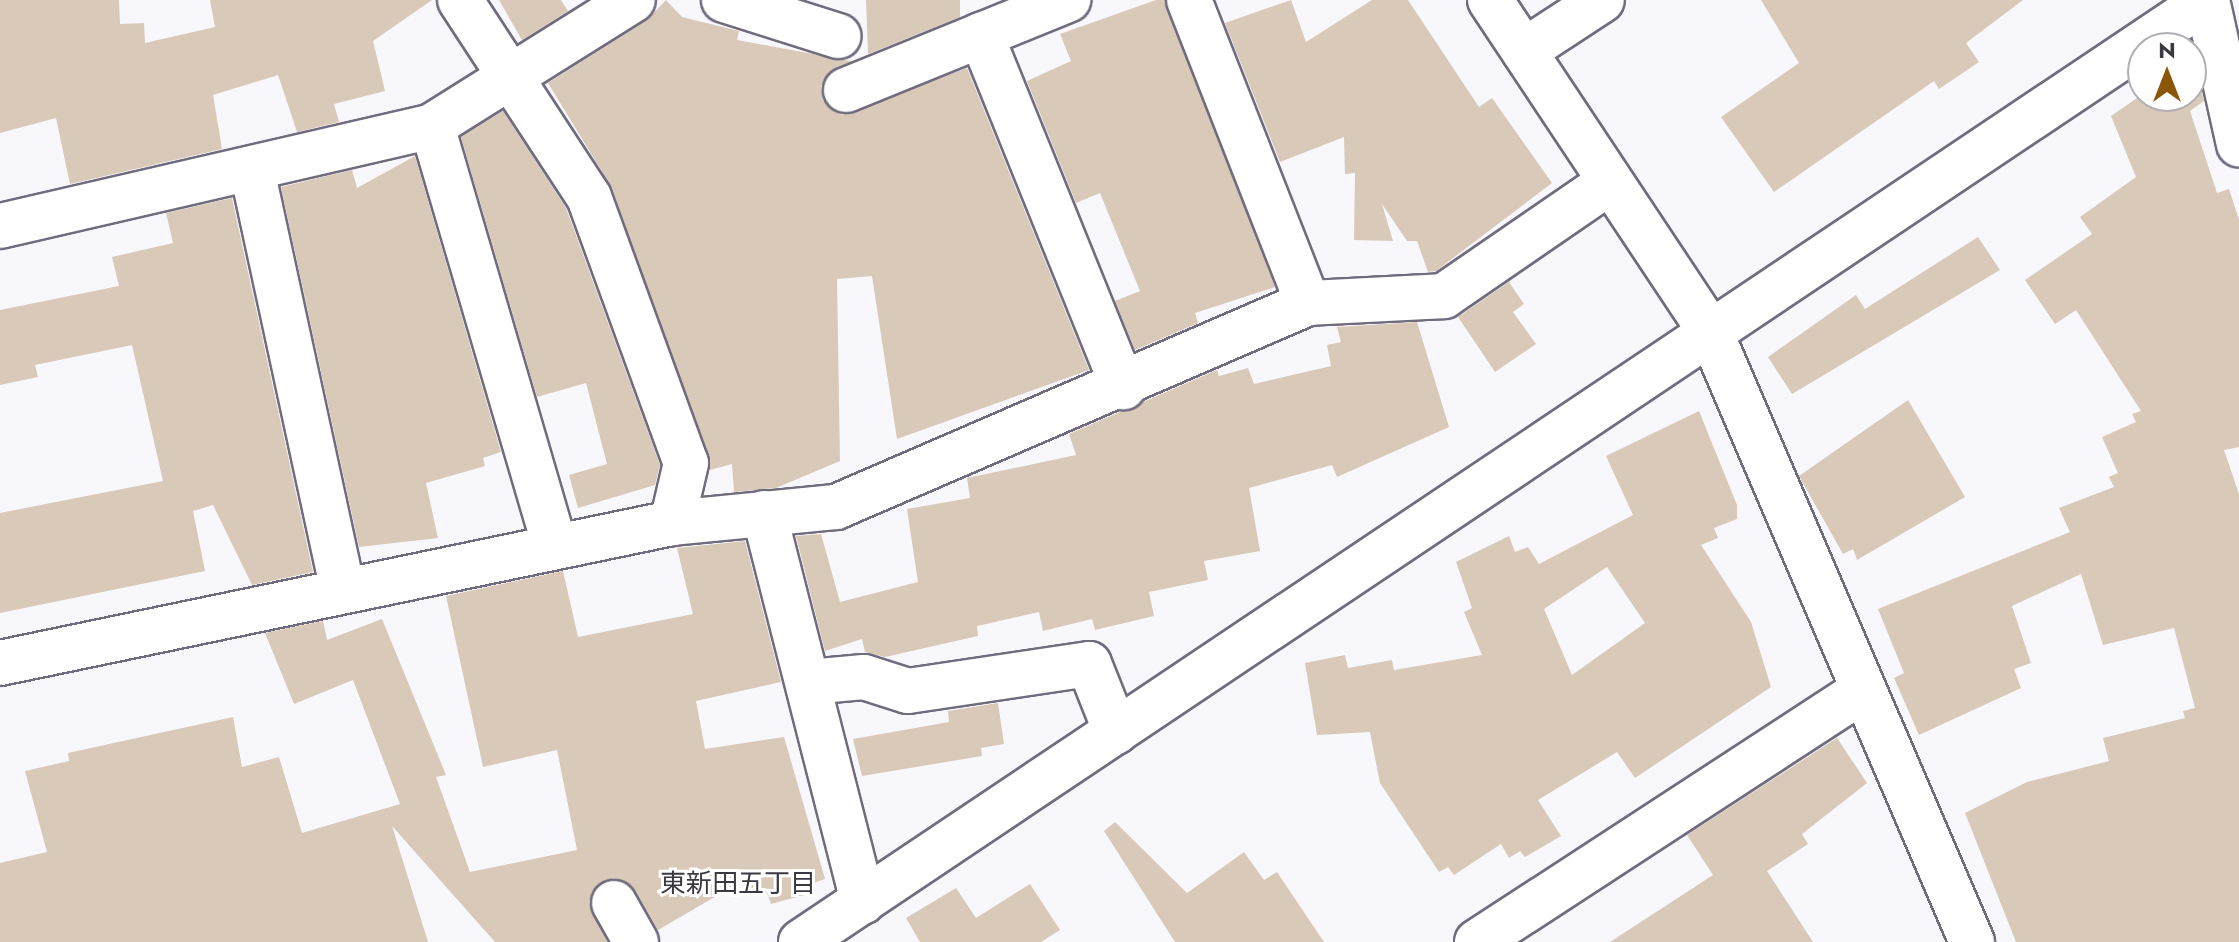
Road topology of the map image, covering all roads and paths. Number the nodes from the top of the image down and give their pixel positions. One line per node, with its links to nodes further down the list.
1 (460, 0): 12 (street)
2 (633, 0): 12 (street)
3 (724, 0): 10 (street)
4 (1068, 0): 9 (street)
5 (1189, 0): 19 (street)
6 (1490, 0): 11 (street)
7 (1602, 0): 11 (street)
8 (2207, 0): 15 (street); 20 (street)
9 (981, 35): 13 (street); 21 (street)
10 (838, 36)
11 (1524, 51): 17 (street)
12 (508, 78): 14 (street); 23 (street)
13 (846, 90)
14 (432, 126): 16 (street); 24 (street)
15 (2239, 144)
16 (252, 170): 18 (street); 25 (street)
17 (1610, 182): 19 (street); 20 (street)
18 (0, 226)
19 (1308, 303): 21 (street)
20 (1710, 331): 28 (street); 29 (street)
21 (1123, 387): 22 (street)
22 (764, 513): 23 (street); 27 (street)
23 (672, 523): 24 (street)
24 (555, 546): 25 (street)
25 (342, 587): 26 (street)
26 (0, 663)
27 (809, 682): 29 (street); 30 (street)
28 (1863, 690): 34 (street); 35 (street)
29 (1116, 732): 30 (street)
30 (863, 902): 33 (street)
31 (614, 903): 32 (street)
32 (636, 942)
33 (801, 942)
34 (1477, 942)
35 (1972, 942)

